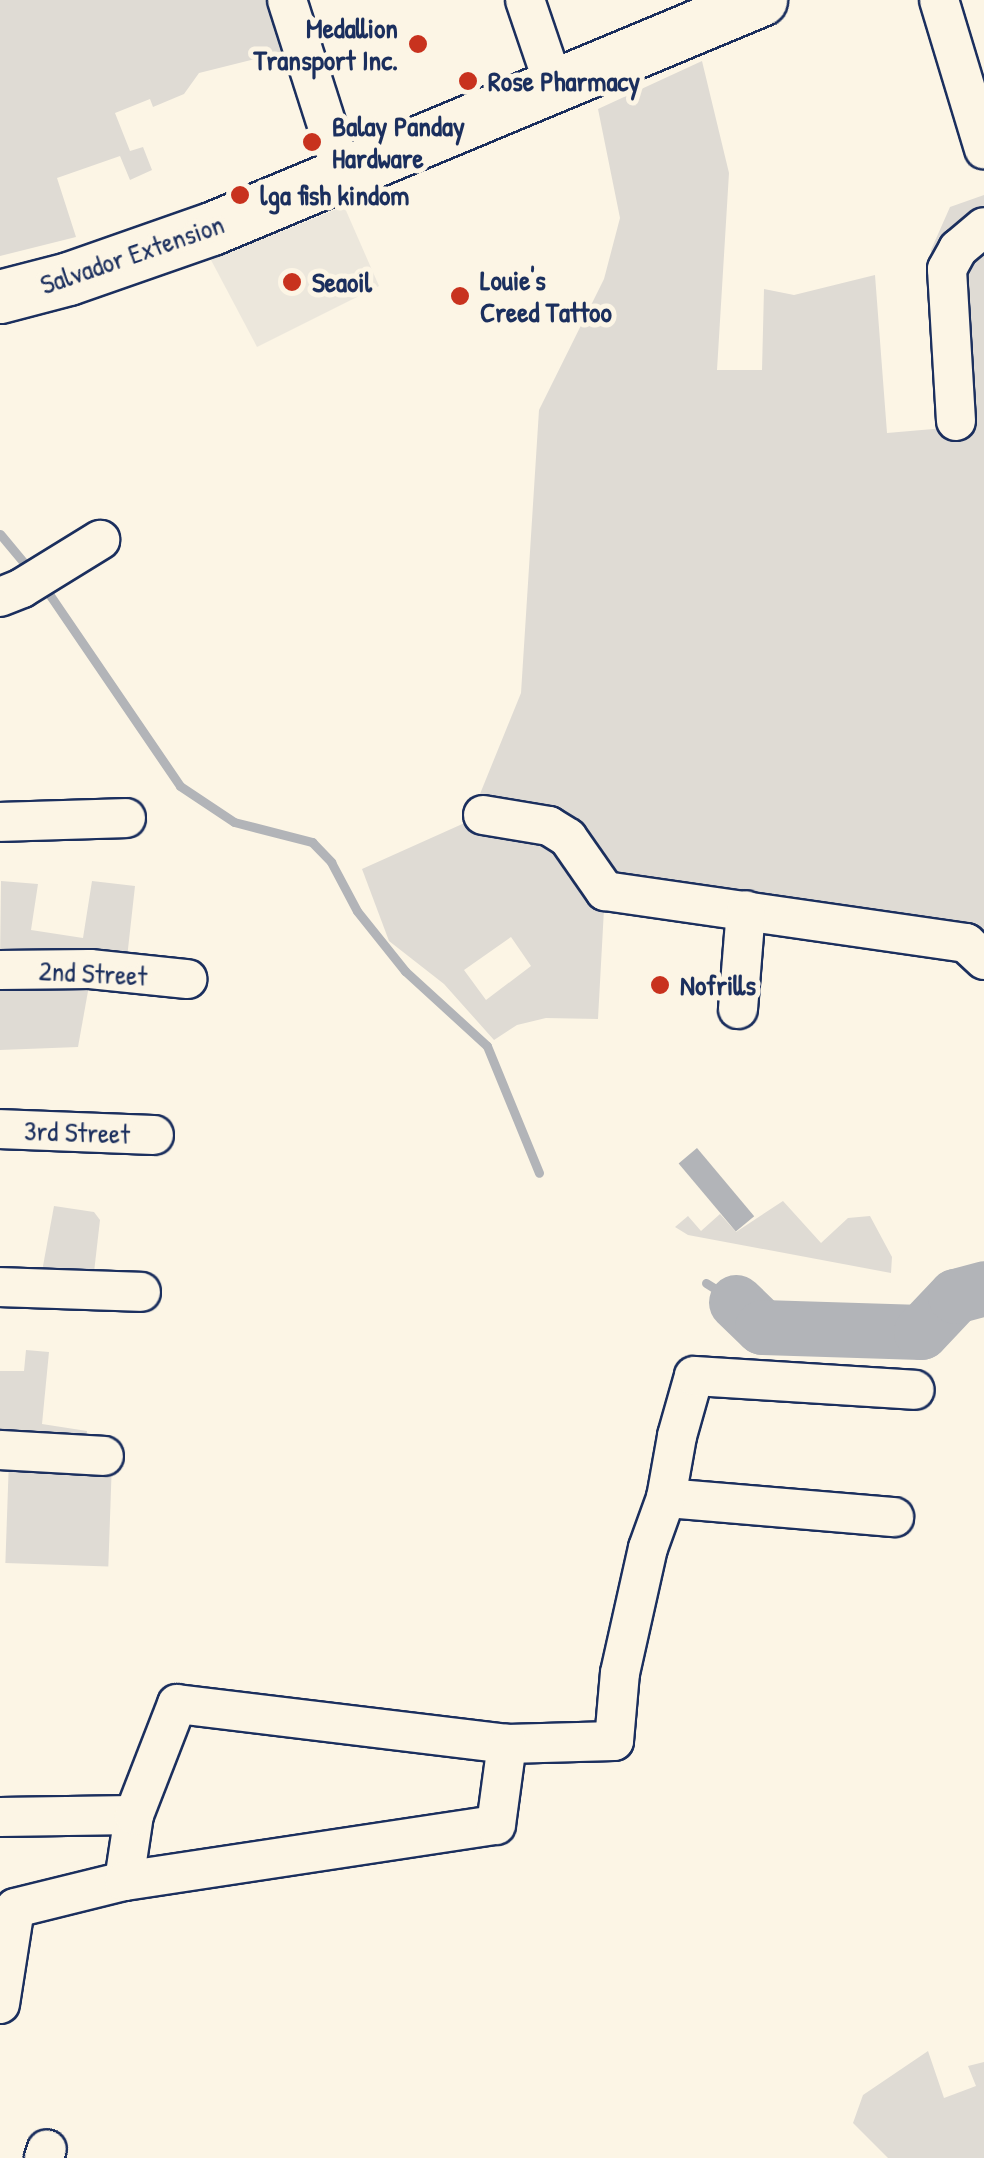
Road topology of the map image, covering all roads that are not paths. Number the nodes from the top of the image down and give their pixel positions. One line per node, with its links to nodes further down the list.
1 (287, 0): 7 (street)
2 (524, 0): 5 (street)
3 (761, 0): 5 (main road, Salvador Extension)
4 (939, 0): 6 (street)
5 (555, 88): 7 (main road, Salvador Extension)
6 (984, 150)
7 (343, 176): 9 (main road, Salvador Extension)
8 (984, 226): 10 (street)
9 (0, 297)
10 (956, 421)
11 (100, 540): 12 (street)
12 (24, 586)
13 (483, 815): 16 (street)
14 (126, 818): 15 (street)
15 (0, 822)
16 (746, 910): 17 (street); 20 (street)
17 (984, 960)
18 (0, 970): 19 (street, 2nd Street)
19 (187, 978)
20 (738, 1009)
21 (0, 1129): 22 (street, 3rd Street)
22 (154, 1135)
23 (0, 1287): 24 (street)
24 (141, 1292)
25 (915, 1390): 28 (street)
26 (0, 1450): 27 (street)
27 (104, 1456)
28 (666, 1498): 29 (street); 30 (street)
29 (894, 1517)
30 (507, 1744): 31 (street); 33 (street)
31 (134, 1816): 32 (street); 33 (street)
32 (0, 1817)
33 (124, 1881): 34 (street)
34 (0, 2004)

